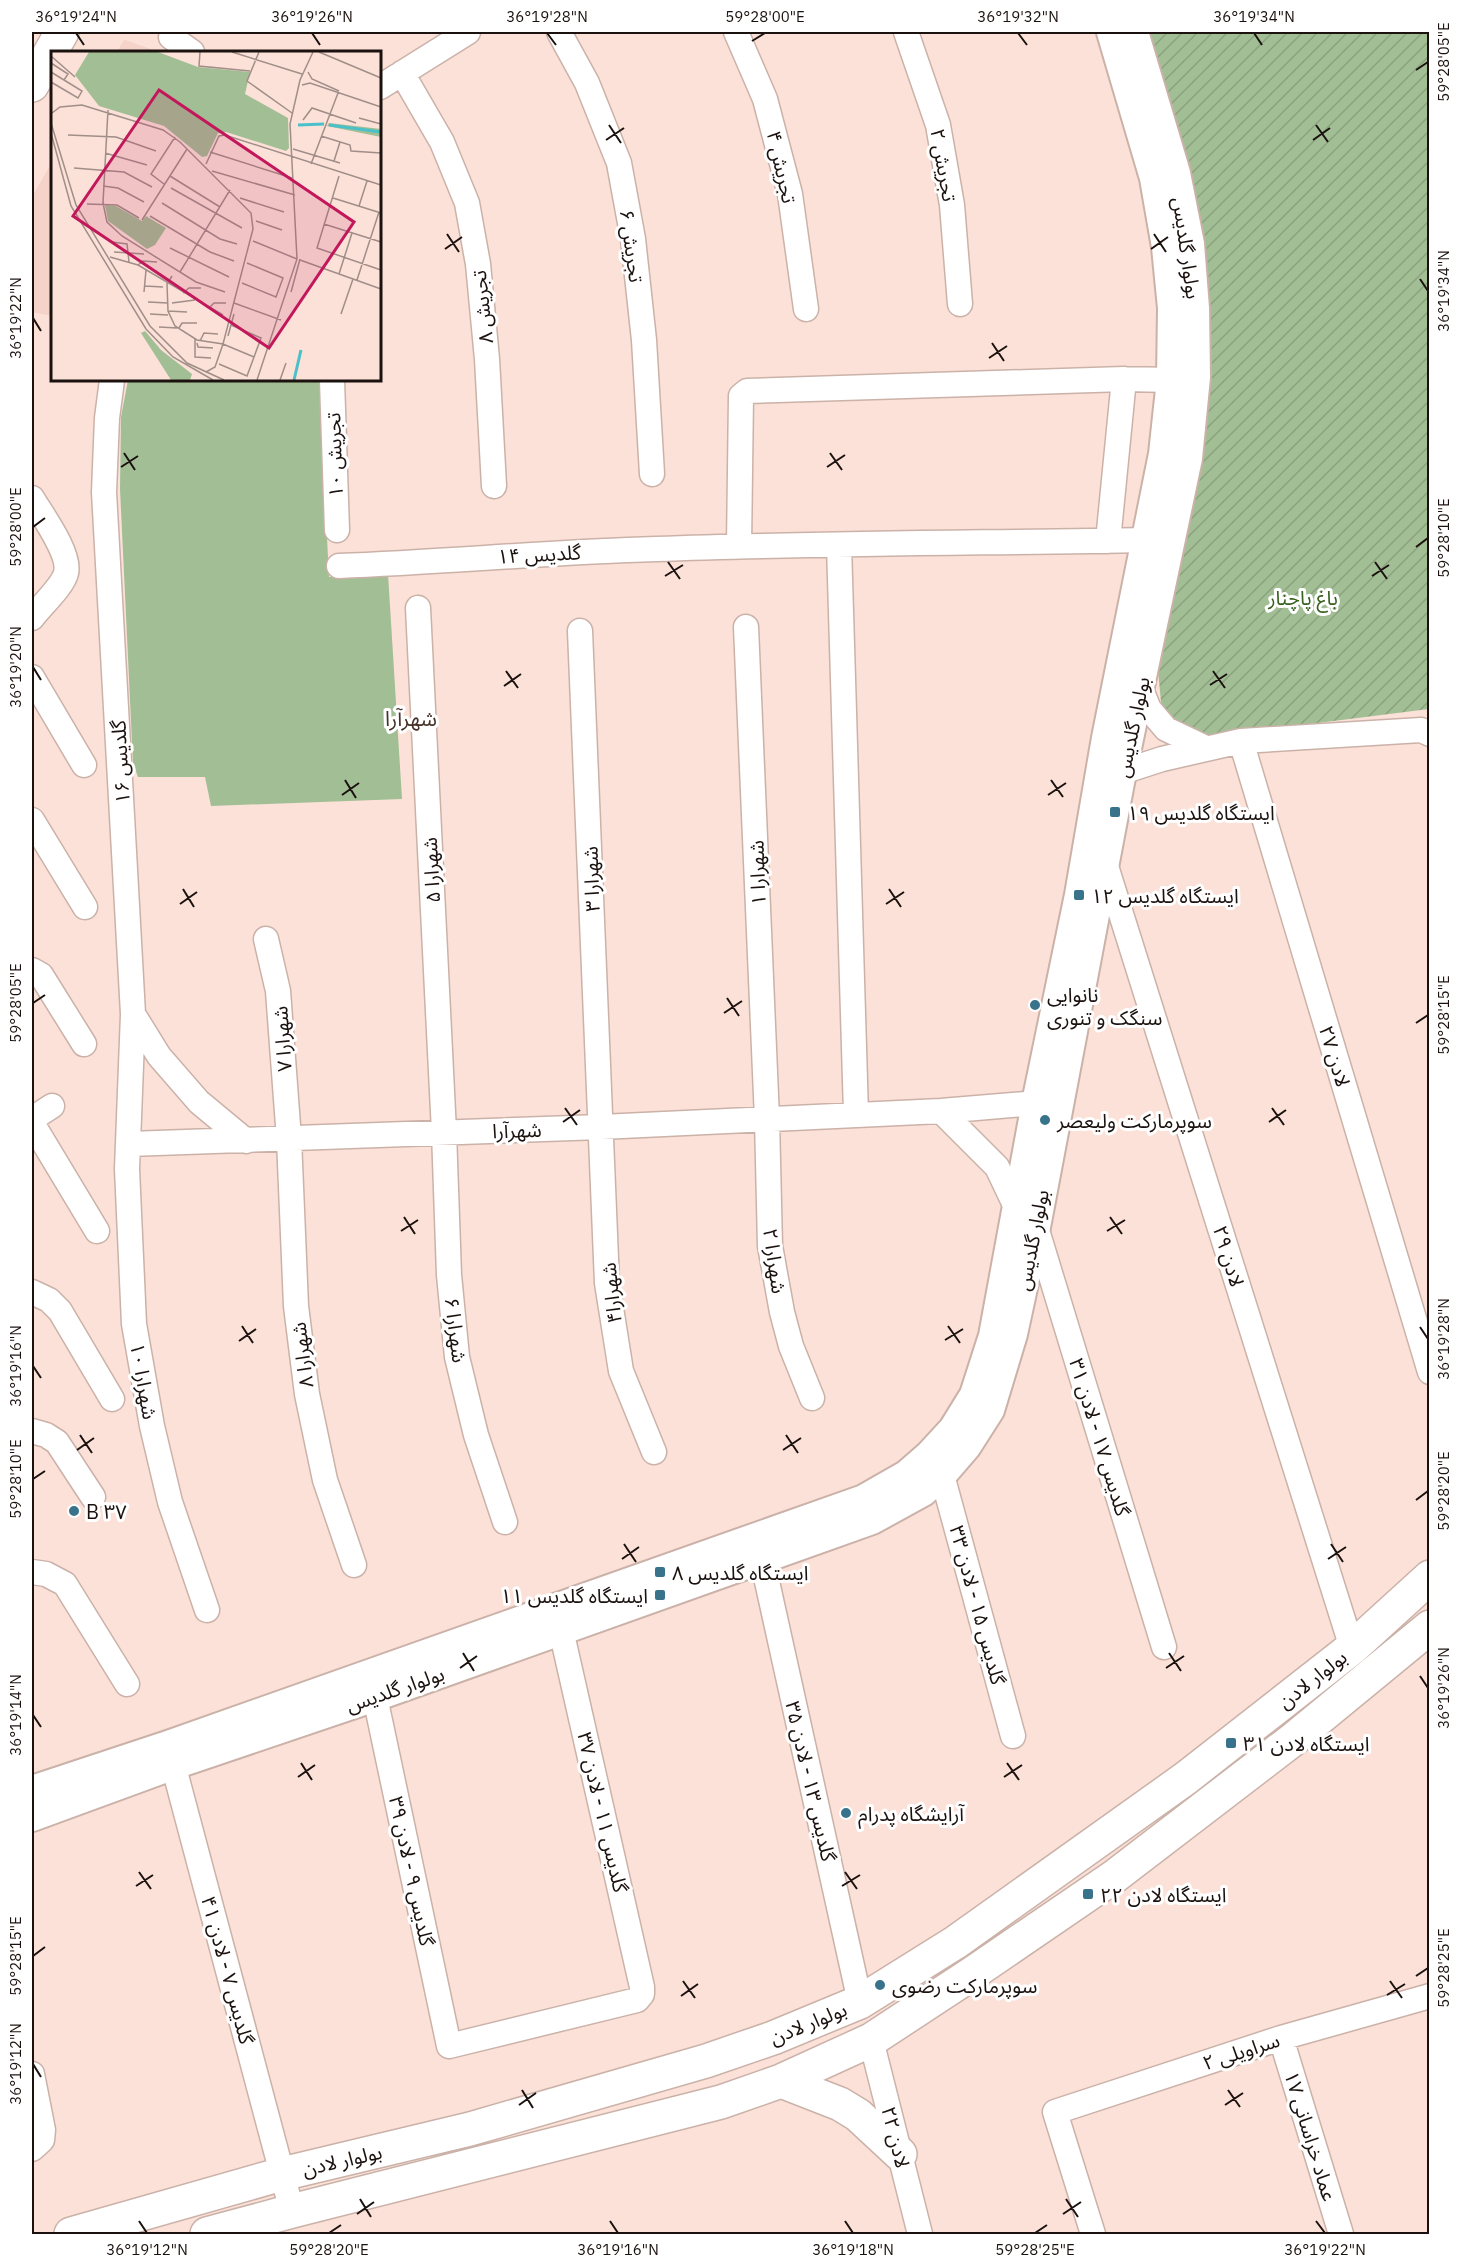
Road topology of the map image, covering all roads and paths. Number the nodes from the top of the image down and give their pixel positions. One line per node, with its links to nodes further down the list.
1 (62, 32): 10 (main road)
2 (468, 32): 12 (street)
3 (559, 32): 21 (street, تجریش ۶)
4 (736, 32): 16 (street, تجریش ۴)
5 (906, 32): 15 (street, تجریش ۲)
6 (1112, 32): 18 (street, بولوار گلدیس)
7 (1134, 32): 35 (street, بولوار گلدیس)
8 (171, 37): 11 (street)
9 (51, 51): 13 (main road)
10 (51, 51)
11 (191, 51)
12 (402, 73): 14 (street); 22 (street, تجریش ۸)
13 (32, 85)
14 (381, 86)
15 (960, 304)
16 (806, 309)
17 (1124, 379): 18 (street); 26 (street); 28 (street)
18 (1171, 380): 25 (street, بولوار گلدیس)
19 (112, 381): 46 (street, گلدیس ۱۶)
20 (332, 381): 24 (street, تجریش ۱۰)
21 (652, 474)
22 (494, 486)
23 (32, 498): 31 (street)
24 (337, 530)
25 (1146, 540): 26 (street, گلدیس ۱۴); 48 (street, بولوار گلدیس)
26 (1108, 541): 27 (street, گلدیس ۱۴)
27 (839, 545): 28 (street, گلدیس ۱۴); 51 (street)
28 (739, 546): 29 (street, گلدیس ۱۴)
29 (339, 566)
30 (418, 608): 55 (street, شهرارا ۵)
31 (32, 618)
32 (746, 627): 52 (street, شهرارا ۱)
33 (580, 631): 54 (street, شهرارا ۳)
34 (32, 677): 39 (street)
35 (1140, 687): 38 (street); 40 (street, بولوار گلدیس)
36 (1425, 732): 37 (street)
37 (1241, 741): 38 (street); 62 (street, لادن ۲۷)
38 (1206, 748): 40 (street)
39 (84, 765)
40 (1122, 772): 42 (street, بولوار گلدیس)
41 (32, 820): 43 (street)
42 (1105, 863): 48 (street, بولوار گلدیس); 78 (street, لادن ۲۹)
43 (85, 907)
44 (266, 939): 56 (street, شهرارا ۷)
45 (32, 970): 47 (street)
46 (133, 1014): 57 (street); 58 (street, گلدیس ۱۶)
47 (84, 1044)
48 (1047, 1105): 50 (street, شهرآرا); 59 (street, بولوار گلدیس)
49 (52, 1106): 53 (street)
50 (941, 1111): 51 (street, شهرآرا); 59 (street, گلدیس ۱۷ - لادن ۳۱)
51 (856, 1114): 52 (street, شهرآرا)
52 (767, 1119): 54 (street, شهرآرا); 63 (street, شهرارا ۲)
53 (32, 1121): 60 (street)
54 (601, 1127): 55 (street, شهرآرا); 66 (street, شهرارا۴)
55 (444, 1132): 56 (street, شهرآرا); 69 (street, شهرارا ۶)
56 (289, 1139): 57 (street, شهرآرا); 71 (street, شهرارا ۸)
57 (246, 1141): 58 (street, شهرآرا)
58 (129, 1144): 74 (street, شهرارا ۱۰)
59 (1026, 1218): 67 (street, بولوار گلدیس); 77 (street, گلدیس ۱۷ - لادن ۳۱); 82 (street, بولوار گلدیس)
60 (96, 1231)
61 (32, 1292): 64 (street)
62 (1430, 1372)
63 (812, 1398)
64 (112, 1399)
65 (32, 1431): 68 (street)
66 (654, 1452)
67 (942, 1475): 70 (street, بولوار گلدیس); 81 (street, گلدیس ۱۵ - لادن ۳۳)
68 (93, 1497)
69 (505, 1522)
70 (762, 1559): 76 (street, بولوار گلدیس); 86 (street, گلدیس ۱۳ - لادن ۳۵)
71 (354, 1565)
72 (32, 1572): 79 (street)
73 (1430, 1577): 78 (main road, بولوار لادن)
74 (207, 1610)
75 (1430, 1627): 88 (main road, بولوار لادن)
76 (561, 1630): 80 (street, بولوار گلدیس); 89 (street, گلدیس ۱۱ - لادن ۳۷)
77 (1164, 1647)
78 (1352, 1648): 86 (main road, بولوار لادن)
79 (127, 1684)
80 (375, 1697): 82 (street, بولوار گلدیس); 89 (street, گلدیس ۹ - لادن ۳۹)
81 (1013, 1736)
82 (171, 1755): 83 (street, بولوار گلدیس); 84 (street, بولوار گلدیس); 94 (street, گلدیس ۷ - لادن ۴۱)
83 (32, 1790)
84 (32, 1817)
85 (1430, 1996): 87 (street, سراویلی ۲)
86 (860, 2002): 94 (main road, بولوار لادن)
87 (1281, 2038): 99 (street, سراویلی ۲); 100 (street, عماد خراسانی ۱۷)
88 (871, 2040): 91 (main road, بولوار لادن); 93 (street, لادن ۲۲)
89 (449, 2046)
90 (32, 2074): 92 (street)
91 (781, 2081): 93 (main road); 95 (main road, بولوار لادن)
92 (37, 2144)
93 (900, 2154): 98 (street, لادن ۲۲)
94 (282, 2174): 95 (street, گلدیس ۷ - لادن ۴۱); 96 (main road, بولوار لادن)
95 (292, 2211): 97 (main road, بولوار لادن)
96 (71, 2235)
97 (207, 2235)
98 (920, 2235)
99 (1093, 2235)
100 (1341, 2235)

